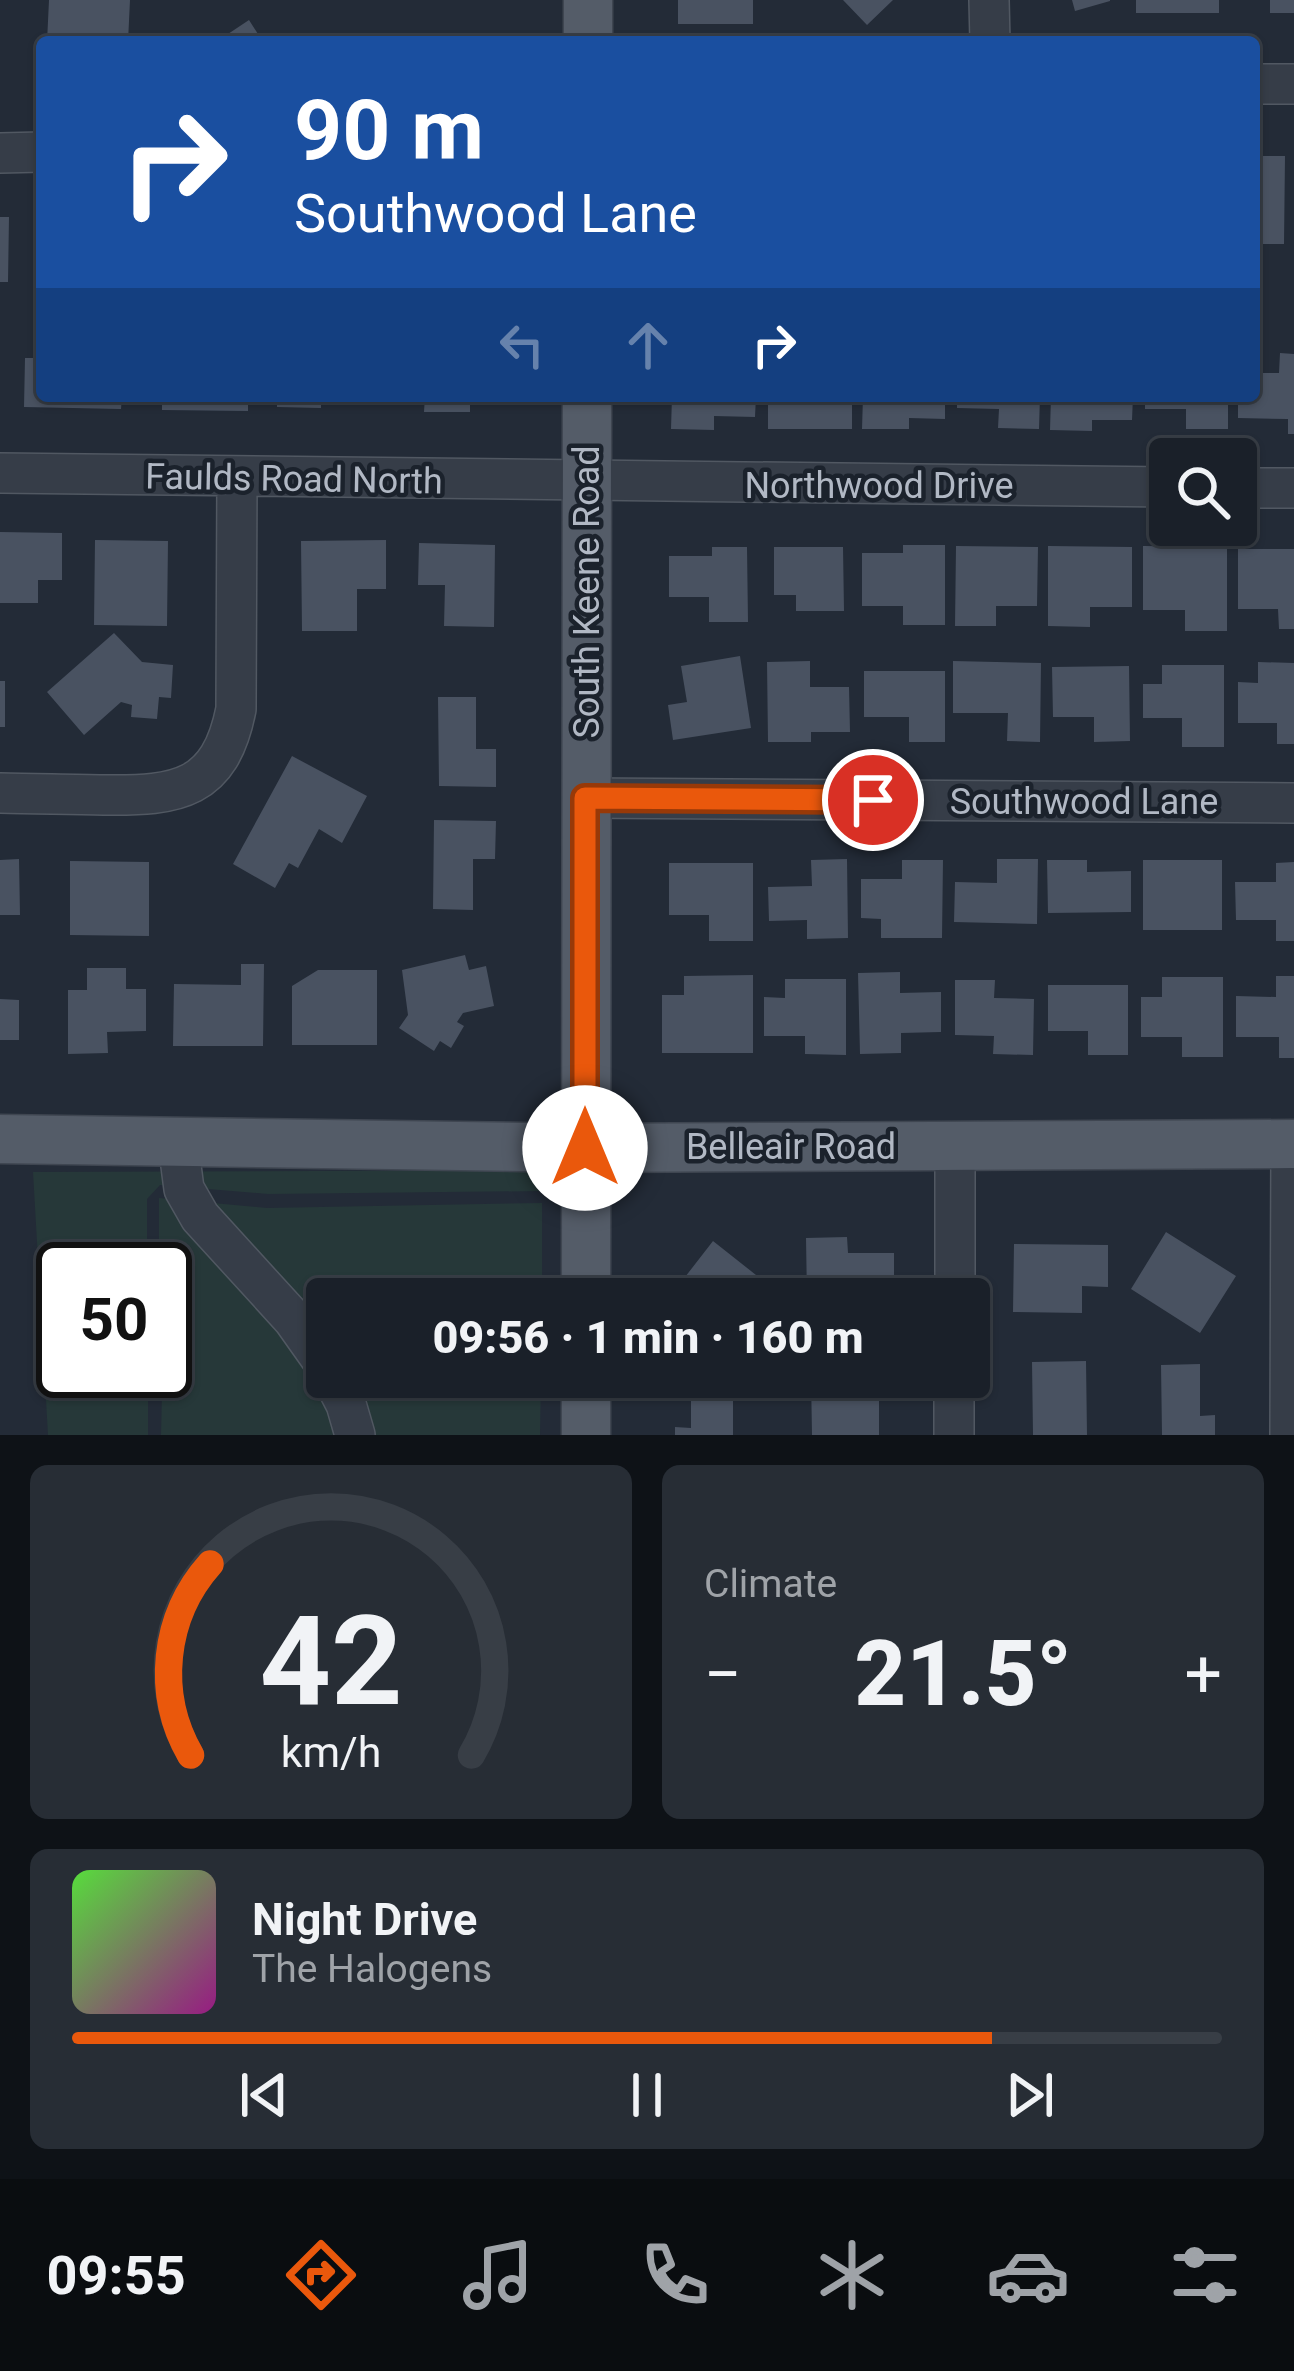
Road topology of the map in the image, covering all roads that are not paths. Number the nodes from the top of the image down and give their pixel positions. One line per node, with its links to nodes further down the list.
1 (588, 0): 3 (main road)
2 (989, 0): 4 (street)
3 (588, 36)
4 (990, 36)
5 (1260, 84): 6 (street)
6 (1294, 84)
7 (36, 152): 8 (street)
8 (0, 153)
9 (587, 402): 12 (main road, South Keene Road)
10 (0, 473): 11 (street, Faulds Road North)
11 (237, 477): 12 (street, Faulds Road North); 16 (street)
12 (587, 483): 13 (street, Northwood Drive); 17 (main road, South Keene Road)
13 (1149, 487)
14 (1257, 488): 15 (street)
15 (1294, 488)
16 (0, 794)
17 (585, 798): 18 (street, Southwood Lane); 23 (main road, South Keene Road)
18 (1294, 803)
19 (0, 1139): 20 (main road, Belleair Road)
20 (178, 1143): 23 (main road, Belleair Road); 26 (street)
21 (1293, 1144): 22 (main road, Belleair Road); 33 (street)
22 (956, 1145): 23 (main road, Belleair Road); 25 (street)
23 (585, 1148): 24 (main road, South Keene Road)
24 (586, 1278)
25 (955, 1278)
26 (306, 1337)
27 (343, 1398): 30 (street)
28 (586, 1398): 31 (main road)
29 (954, 1398): 32 (street)
30 (355, 1435)
31 (586, 1435)
32 (954, 1435)
33 (1291, 1435)

